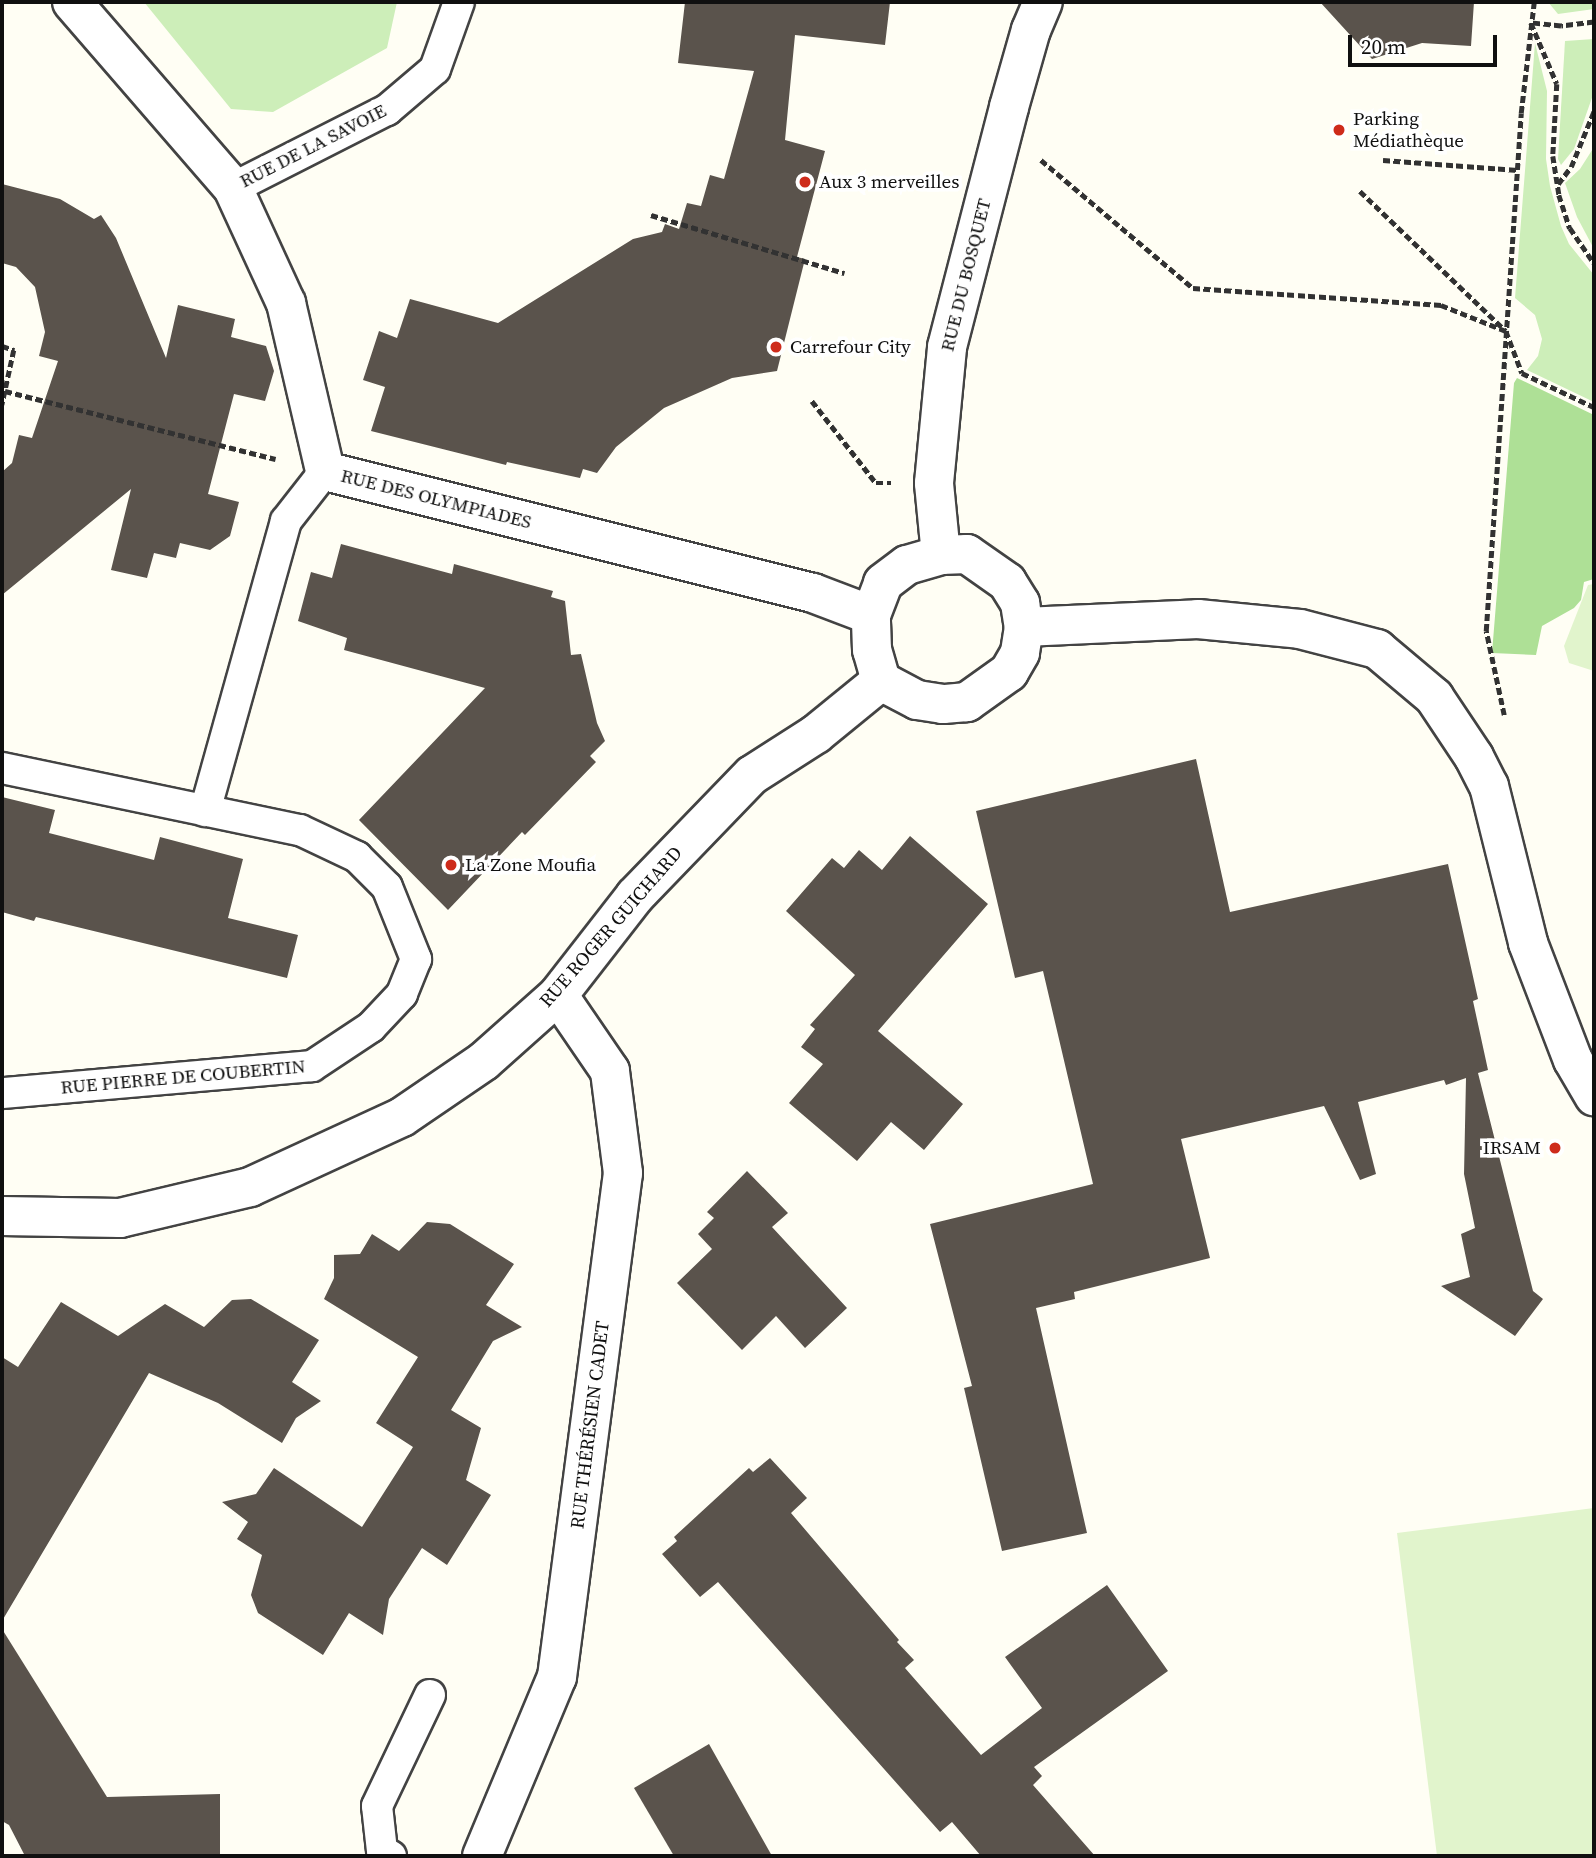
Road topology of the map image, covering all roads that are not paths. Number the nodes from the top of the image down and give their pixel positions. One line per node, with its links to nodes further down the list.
1 (72, 2): 4 (street, RUE DES OLYMPIADES)
2 (459, 2): 4 (lane, RUE DE LA SAVOIE)
3 (1043, 2): 6 (street, RUE DU BOSQUET)
4 (233, 188): 5 (street, RUE DES OLYMPIADES)
5 (324, 471): 7 (street, RUE DES OLYMPIADES); 11 (lane)
6 (941, 555): 7 (street); 8 (street)
7 (871, 615): 9 (street)
8 (1024, 627): 9 (street); 14 (street)
9 (881, 681): 12 (street, RUE ROGER GUICHARD)
10 (2, 768): 11 (lane, RUE PIERRE DE COUBERTIN)
11 (205, 811): 13 (lane, RUE PIERRE DE COUBERTIN)
12 (558, 995): 15 (street, RUE ROGER GUICHARD); 18 (street, RUE THÉRÉSIEN CADET)
13 (2, 1093)
14 (1594, 1096)
15 (2, 1216)
16 (430, 1695): 17 (lane)
17 (382, 1855)
18 (482, 1856)

